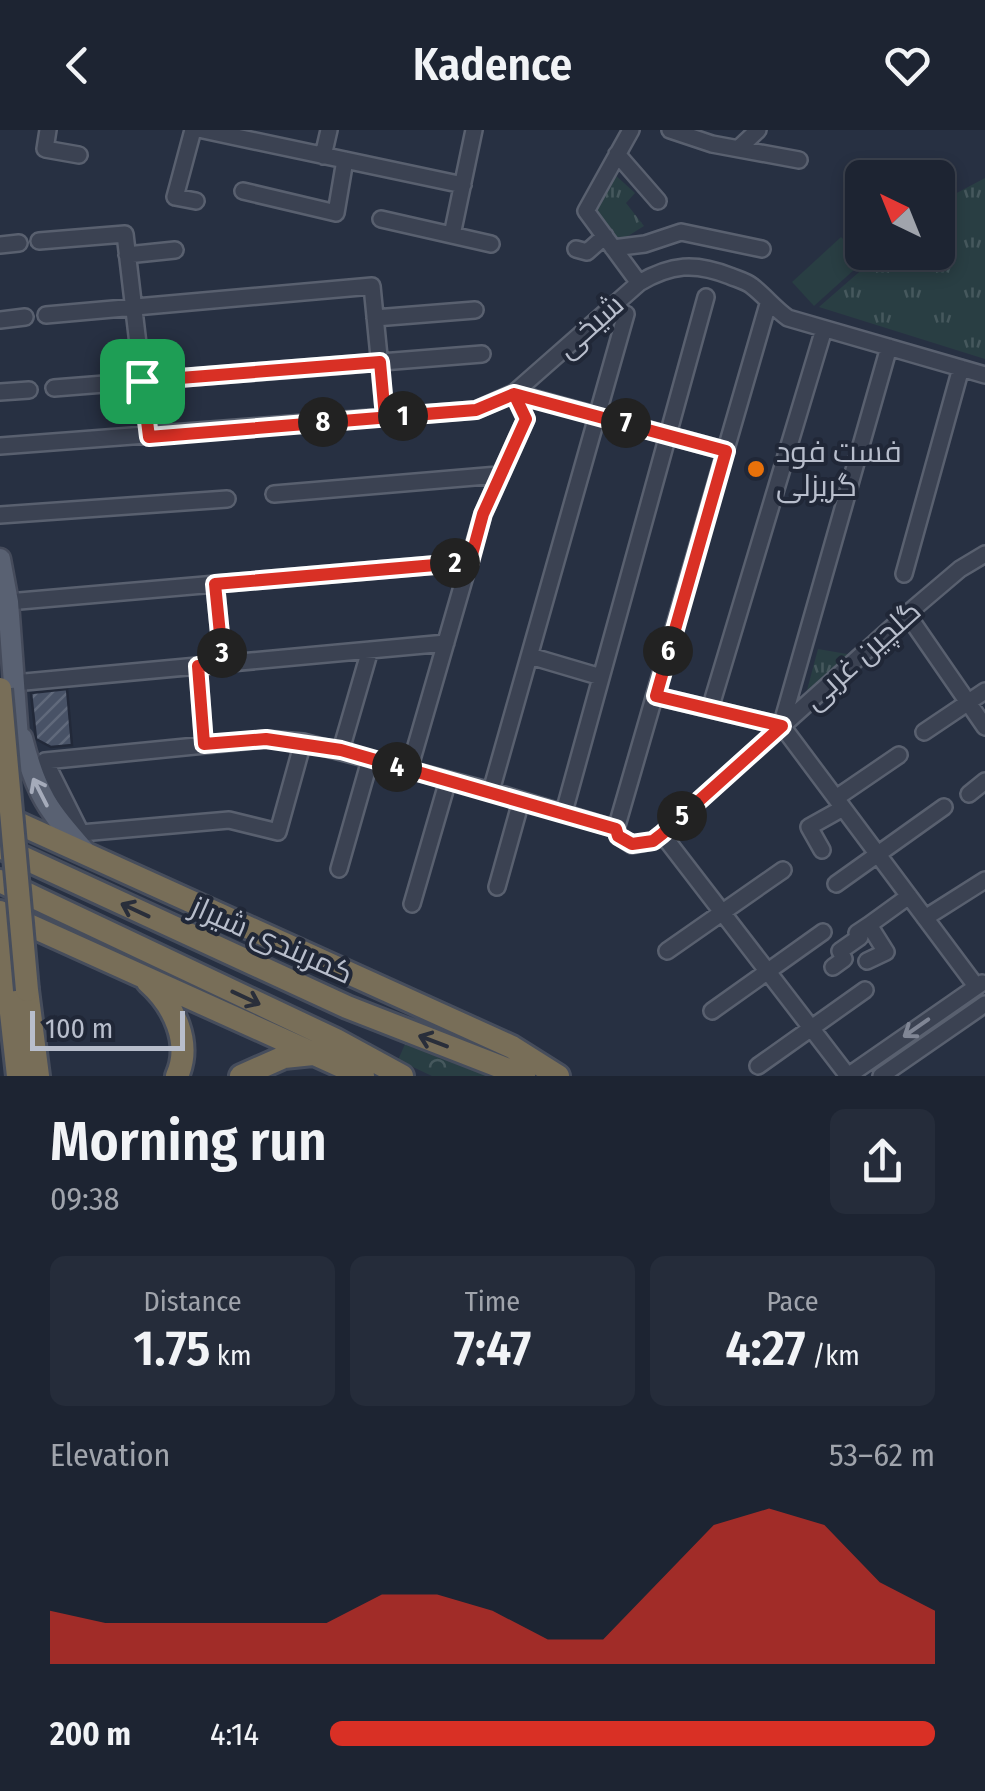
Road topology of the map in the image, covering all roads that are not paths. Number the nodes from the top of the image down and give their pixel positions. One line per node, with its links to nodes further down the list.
1 (48, 130): 11 (street)
2 (193, 130): 17 (street)
3 (204, 130): 12 (street)
4 (329, 130): 12 (street)
5 (474, 130): 15 (street)
6 (631, 130): 10 (street)
7 (758, 130): 9 (street)
8 (673, 131): 9 (street)
9 (739, 148): 14 (street)
10 (618, 154): 18 (street); 22 (street)
11 (79, 155)
12 (323, 156): 13 (street)
13 (345, 160): 15 (street); 16 (street)
14 (798, 160)
15 (462, 186): 20 (street)
16 (243, 192)
17 (196, 201)
18 (658, 201)
19 (382, 219): 20 (street)
20 (452, 235): 24 (street)
21 (39, 241): 29 (street)
22 (609, 242): 26 (street); 27 (street); 30 (street)
23 (19, 243): 25 (street)
24 (491, 244)
25 (0, 245)
26 (576, 249)
27 (762, 249)
28 (175, 250): 29 (street)
29 (127, 255): 33 (street)
30 (639, 283): 32 (street, شیخی); 50 (street, شیخی)
31 (706, 297): 53 (street)
32 (768, 304): 40 (street, شیخی); 56 (street)
33 (134, 307): 35 (street); 38 (street); 46 (street)
34 (475, 310): 38 (street)
35 (46, 314)
36 (626, 314): 51 (street)
37 (24, 317): 39 (street)
38 (375, 318): 43 (street)
39 (0, 320)
40 (824, 330): 41 (street, شیخی); 78 (street)
41 (889, 347): 44 (street, شیخی); 80 (street)
42 (482, 354): 43 (street)
43 (380, 362): 46 (street); 52 (street)
44 (961, 368): 45 (street, شیخی); 64 (street)
45 (985, 374)
46 (142, 381): 47 (street); 54 (street)
47 (54, 388)
48 (29, 390): 49 (street)
49 (0, 392)
50 (514, 394): 51 (street); 52 (street, شیخی); 57 (street)
51 (598, 416): 53 (street); 70 (street)
52 (385, 417): 54 (street, شیخی)
53 (668, 436): 56 (street); 73 (street)
54 (149, 437): 55 (street, شیخی)
55 (0, 446)
56 (726, 451): 76 (street)
57 (498, 475): 58 (street); 63 (street)
58 (274, 494)
59 (227, 499): 60 (street)
60 (0, 515)
61 (985, 554): 67 (street, گلچین غربی)
62 (0, 559): 66 (main road)
63 (470, 562): 65 (street); 68 (street)
64 (904, 574)
65 (215, 584): 66 (street); 71 (street)
66 (8, 602): 74 (main road)
67 (907, 614): 77 (street); 80 (street, گلچین غربی)
68 (446, 643): 69 (street); 88 (street)
69 (370, 650): 71 (street); 85 (street)
70 (530, 656): 73 (street); 92 (street)
71 (223, 664): 72 (street)
72 (198, 666): 74 (street); 84 (street)
73 (601, 677): 97 (street)
74 (7, 686): 79 (main road); 125 (highway, bridge)
75 (985, 690): 77 (street)
76 (656, 696): 78 (street); 99 (street)
77 (968, 702): 81 (street); 82 (street)
78 (710, 709): 80 (street)
79 (17, 717): 89 (main road); 101 (main road, one-way to 79)
80 (782, 726): 95 (street); 100 (street, گلچین غربی)
81 (985, 727)
82 (924, 732)
83 (304, 742): 84 (street); 85 (street); 101 (street)
84 (204, 744): 101 (street)
85 (341, 750): 87 (street)
86 (899, 755): 95 (street)
87 (370, 760): 88 (street); 105 (street)
88 (409, 770): 90 (street)
89 (0, 776)
90 (448, 780): 92 (street); 112 (street)
91 (985, 782): 93 (street)
92 (491, 791): 94 (street)
93 (969, 794)
94 (522, 801): 97 (street); 110 (street)
95 (839, 803): 103 (street); 104 (street)
96 (944, 807): 104 (street)
97 (564, 812): 99 (street)
98 (0, 814): 101 (highway)
99 (616, 829): 100 (street)
100 (658, 837): 113 (street)
101 (84, 844): 139 (highway)
102 (0, 847): 138 (highway, کمربندی شیراز, one-way to 102)
103 (822, 850)
104 (877, 854): 109 (street); 111 (street)
105 (339, 869)
106 (783, 870): 113 (street)
107 (985, 880): 115 (street)
108 (0, 881): 137 (highway, کمربندی شیراز, one-way to 137)
109 (836, 884)
110 (498, 887)
111 (906, 892): 115 (street); 116 (street)
112 (412, 904)
113 (722, 911): 118 (street); 121 (street)
114 (0, 913): 122 (highway); 125 (highway)
115 (925, 918): 123 (street)
116 (870, 925): 119 (street); 120 (street)
117 (823, 932): 121 (street)
118 (666, 951)
119 (867, 962)
120 (834, 967)
121 (766, 970): 127 (street); 128 (street)
122 (142, 976): 130 (highway); 134 (highway)
123 (980, 984): 140 (street, one-way to 140)
124 (865, 990): 128 (street)
125 (14, 994): 129 (highway); 132 (highway); 133 (highway)
126 (985, 1004): 141 (street)
127 (712, 1011)
128 (811, 1028): 131 (street); 140 (street)
129 (0, 1034)
130 (316, 1054): 135 (highway); 136 (highway)
131 (758, 1066)
132 (18, 1076)
133 (38, 1076)
134 (177, 1076)
135 (241, 1076)
136 (363, 1076)
137 (402, 1076)
138 (524, 1076)
139 (558, 1076)
140 (848, 1076)
141 (881, 1076)

